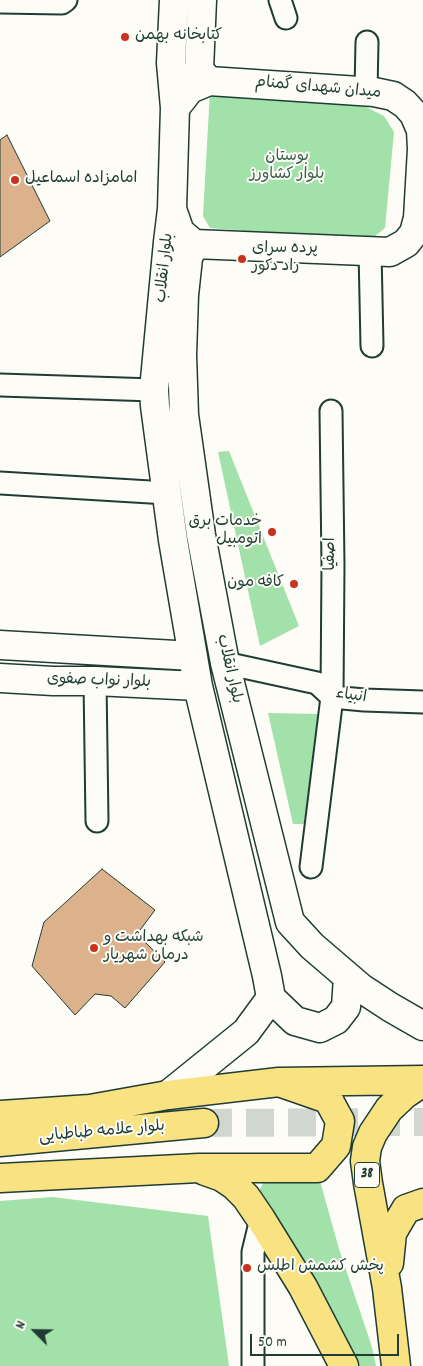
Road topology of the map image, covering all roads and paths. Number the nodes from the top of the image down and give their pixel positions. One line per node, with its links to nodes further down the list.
1 (66, 0): 4 (street)
2 (174, 0): 8 (main road)
3 (202, 0): 6 (main road)
4 (0, 2)
5 (367, 42): 7 (street)
6 (209, 81): 7 (main road, میدان شهدای گمنام); 8 (main road)
7 (366, 91): 9 (main road, میدان شهدای گمنام)
8 (175, 108): 10 (main road)
9 (422, 137): 13 (main road, میدان شهدای گمنام)
10 (172, 209): 11 (main road); 16 (main road, بلوار انقلاب)
11 (194, 244): 13 (main road); 23 (main road, بلوار انقلاب)
12 (423, 244): 13 (main road)
13 (380, 252): 14 (street)
14 (372, 346)
15 (0, 385): 16 (street)
16 (154, 390): 19 (main road, بلوار انقلاب)
17 (331, 411): 28 (street, اصفیا)
18 (0, 483): 19 (street)
19 (167, 493): 22 (main road, بلوار انقلاب)
20 (0, 645): 21 (main road, بلوار نواب صفوی)
21 (54, 647): 22 (main road, بلوار نواب صفوی); 25 (main road)
22 (193, 656): 27 (main road, بلوار انقلاب)
23 (225, 663): 28 (street, انبیاء); 32 (main road, بلوار انقلاب)
24 (0, 678): 25 (main road, بلوار نواب صفوی)
25 (53, 681): 26 (main road, بلوار نواب صفوی)
26 (95, 681): 27 (main road, بلوار نواب صفوی); 30 (street)
27 (198, 686): 33 (main road, بلوار انقلاب)
28 (332, 697): 29 (street, انبیاء); 31 (street, اصفیا)
29 (423, 702)
30 (97, 821)
31 (312, 866)
32 (348, 977): 33 (main road); 34 (main road, بلوار انقلاب)
33 (269, 987): 37 (main road)
34 (423, 1026)
35 (423, 1081): 36 (main road, بلوار علامه طباطبایی); 45 (main road, 38)
36 (279, 1082): 37 (main road, بلوار علامه طباطبایی); 41 (main road)
37 (168, 1095): 38 (main road, بلوار علامه طباطبایی)
38 (0, 1115)
39 (204, 1123): 40 (main road, بلوار علامه طباطبایی)
40 (0, 1142)
41 (199, 1168): 42 (main road); 44 (main road)
42 (0, 1178)
43 (423, 1203): 45 (main road, 38)
44 (261, 1219): 46 (street); 47 (main road)
45 (387, 1288): 48 (main road, 38)
46 (253, 1366)
47 (344, 1366)
48 (396, 1366)

